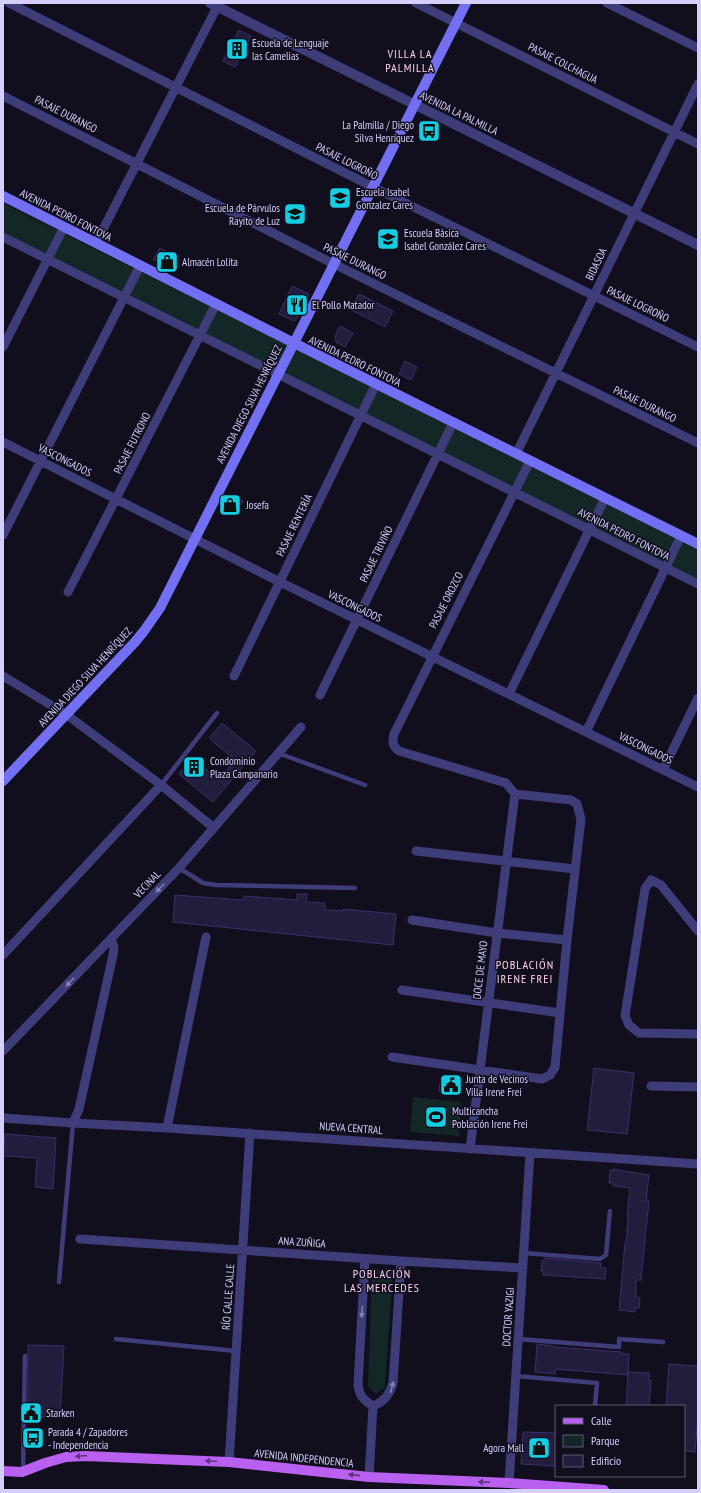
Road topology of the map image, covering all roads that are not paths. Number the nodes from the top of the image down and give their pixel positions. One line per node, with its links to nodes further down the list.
1 (9, 3): 9 (street, PASAJE LOGROÑO)
2 (416, 3): 6 (street, PASAJE COLCHAGUA)
3 (466, 3): 6 (main road, AVENIDA DIEGO SILVA HENRÍQUEZ)
4 (607, 3): 7 (street)
5 (216, 4): 9 (street); 11 (street, AVENIDA LA PALMILLA)
6 (456, 23): 11 (main road, AVENIDA DIEGO SILVA HENRÍQUEZ); 12 (street, PASAJE COLCHAGUA)
7 (698, 48)
8 (698, 84): 12 (street, BIDASOA)
9 (176, 88): 14 (street); 15 (street, PASAJE LOGROÑO)
10 (3, 96): 14 (street, PASAJE DURANGO)
11 (414, 104): 15 (main road, AVENIDA DIEGO SILVA HENRÍQUEZ); 17 (street, AVENIDA LA PALMILLA)
12 (674, 132): 13 (street, PASAJE COLCHAGUA); 17 (street, BIDASOA)
13 (698, 144)
14 (137, 164): 20 (street); 23 (street, PASAJE DURANGO)
15 (372, 187): 23 (main road, AVENIDA DIEGO SILVA HENRÍQUEZ); 25 (street, PASAJE LOGROÑO)
16 (3, 196): 18 (main road, AVENIDA PEDRO FONTOVA)
17 (634, 214): 21 (street, AVENIDA LA PALMILLA); 25 (street, BIDASOA)
18 (64, 227): 20 (main road, AVENIDA PEDRO FONTOVA); 22 (street)
19 (3, 237): 22 (street, AVENIDA PEDRO FONTOVA)
20 (96, 244): 24 (main road, AVENIDA PEDRO FONTOVA)
21 (698, 245)
22 (47, 260): 26 (street, AVENIDA PEDRO FONTOVA); 30 (street)
23 (334, 264): 29 (main road, AVENIDA DIEGO SILVA HENRÍQUEZ); 32 (street, PASAJE DURANGO)
24 (140, 266): 26 (street); 27 (main road, AVENIDA PEDRO FONTOVA)
25 (594, 296): 31 (street, PASAJE LOGROÑO); 32 (street, BIDASOA)
26 (124, 298): 28 (street, AVENIDA PEDRO FONTOVA); 41 (street)
27 (216, 304): 28 (street, PASAJE FUTRONO); 29 (main road, AVENIDA PEDRO FONTOVA)
28 (200, 336): 33 (street, AVENIDA PEDRO FONTOVA); 45 (street, PASAJE FUTRONO)
29 (294, 343): 33 (main road, AVENIDA DIEGO SILVA HENRÍQUEZ); 34 (main road, AVENIDA PEDRO FONTOVA)
30 (3, 347)
31 (698, 347)
32 (556, 373): 38 (street, PASAJE DURANGO); 40 (street, BIDASOA)
33 (278, 374): 35 (street, AVENIDA PEDRO FONTOVA); 49 (main road, AVENIDA DIEGO SILVA HENRÍQUEZ)
34 (376, 384): 35 (street, PASAJE RENTERÍA); 36 (main road, AVENIDA PEDRO FONTOVA)
35 (360, 416): 39 (street, AVENIDA PEDRO FONTOVA); 52 (street, PASAJE RENTERÍA)
36 (453, 423): 39 (street, PASAJE TRIVIÑO); 40 (main road, AVENIDA PEDRO FONTOVA)
37 (3, 442): 41 (street, VASCONGADOS)
38 (698, 443)
39 (438, 454): 43 (street, AVENIDA PEDRO FONTOVA); 55 (street, PASAJE TRIVIÑO)
40 (516, 454): 42 (main road, AVENIDA PEDRO FONTOVA)
41 (41, 461): 45 (street, VASCONGADOS); 47 (street)
42 (530, 461): 43 (street, PASAJE OROZCO); 44 (main road, AVENIDA PEDRO FONTOVA)
43 (514, 492): 46 (street, AVENIDA PEDRO FONTOVA); 56 (street, PASAJE OROZCO)
44 (605, 498): 46 (street); 48 (main road, AVENIDA PEDRO FONTOVA)
45 (116, 500): 49 (street, VASCONGADOS); 54 (street, PASAJE FUTRONO)
46 (590, 530): 51 (street, AVENIDA PEDRO FONTOVA); 59 (street)
47 (3, 535)
48 (681, 536): 50 (main road, AVENIDA PEDRO FONTOVA); 51 (street)
49 (194, 540): 52 (street, VASCONGADOS); 63 (main road, AVENIDA DIEGO SILVA HENRÍQUEZ)
50 (698, 544)
51 (666, 568): 53 (street, AVENIDA PEDRO FONTOVA); 65 (street)
52 (280, 582): 55 (street, VASCONGADOS); 58 (street, PASAJE RENTERÍA)
53 (698, 584)
54 (68, 592)
55 (357, 620): 56 (street, VASCONGADOS); 60 (street, PASAJE TRIVIÑO)
56 (432, 657): 59 (street, VASCONGADOS); 72 (street, PASAJE OROZCO)
57 (3, 676): 63 (street)
58 (234, 676)
59 (509, 694): 65 (street, VASCONGADOS)
60 (320, 695)
61 (698, 698): 67 (street)
62 (216, 713): 69 (lane)
63 (67, 715): 68 (main road, AVENIDA DIEGO SILVA HENRÍQUEZ); 69 (street)
64 (301, 727): 66 (street, VECINAL)
65 (586, 732): 67 (street, VASCONGADOS)
66 (278, 753): 70 (lane); 73 (street, VECINAL)
67 (663, 770): 71 (street, VASCONGADOS)
68 (3, 781)
69 (161, 785): 73 (street); 85 (street)
70 (365, 785)
71 (698, 787)
72 (515, 794): 75 (street, DOCE DE MAYO); 77 (street)
73 (214, 828): 76 (street, VECINAL)
74 (416, 850): 75 (street)
75 (506, 862): 77 (street); 81 (street, DOCE DE MAYO)
76 (179, 868): 78 (lane); 83 (street, VECINAL, one-way to 83)
77 (575, 869): 84 (street)
78 (356, 888)
79 (412, 920): 81 (street)
80 (698, 931): 89 (street)
81 (497, 933): 84 (street); 87 (street, DOCE DE MAYO)
82 (206, 937): 97 (street)
83 (111, 939): 90 (street, VECINAL, one-way to 90); 96 (street)
84 (566, 940): 88 (street)
85 (3, 955)
86 (402, 990): 87 (street)
87 (488, 1003): 88 (street); 92 (street, DOCE DE MAYO)
88 (560, 1013): 92 (street)
89 (698, 1034)
90 (3, 1051)
91 (392, 1057): 92 (street)
92 (480, 1070): 99 (street, DOCE DE MAYO)
93 (651, 1086): 94 (street)
94 (698, 1088)
95 (3, 1118): 96 (street, NUEVA CENTRAL)
96 (73, 1123): 97 (street, NUEVA CENTRAL); 109 (lane)
97 (167, 1128): 98 (street, NUEVA CENTRAL)
98 (250, 1134): 99 (street, NUEVA CENTRAL); 104 (street, RÍO CALLE CALLE)
99 (470, 1149): 100 (street, NUEVA CENTRAL)
100 (530, 1153): 101 (street, NUEVA CENTRAL); 105 (street, DOCTOR YAZIGI)
101 (698, 1164)
102 (610, 1212): 105 (lane)
103 (80, 1239): 104 (street, ANA ZUÑIGA)
104 (244, 1250): 106 (street, ANA ZUÑIGA); 113 (street, RÍO CALLE CALLE)
105 (524, 1253): 108 (street, DOCTOR YAZIGI)
106 (365, 1259): 107 (street, ANA ZUÑIGA); 117 (street, one-way to 117)
107 (401, 1261): 108 (street, ANA ZUÑIGA); 117 (street, one-way to 107)
108 (523, 1268): 111 (street, DOCTOR YAZIGI)
109 (59, 1282)
110 (116, 1339): 113 (lane)
111 (518, 1339): 112 (lane); 115 (street, DOCTOR YAZIGI)
112 (663, 1342)
113 (236, 1351): 118 (street, RÍO CALLE CALLE)
114 (25, 1356): 120 (lane)
115 (516, 1376): 116 (lane); 122 (street, DOCTOR YAZIGI)
116 (595, 1405)
117 (373, 1406): 121 (street)
118 (230, 1462): 120 (main road, AVENIDA INDEPENDENCIA, one-way to 120); 121 (main road, AVENIDA INDEPENDENCIA, one-way to 118)
119 (3, 1471): 120 (main road, AVENIDA INDEPENDENCIA)
120 (22, 1472)
121 (369, 1477): 122 (main road, AVENIDA INDEPENDENCIA, one-way to 121)
122 (509, 1483): 123 (main road, AVENIDA INDEPENDENCIA)
123 (523, 1487): 124 (main road, AVENIDA INDEPENDENCIA)
124 (604, 1490)

